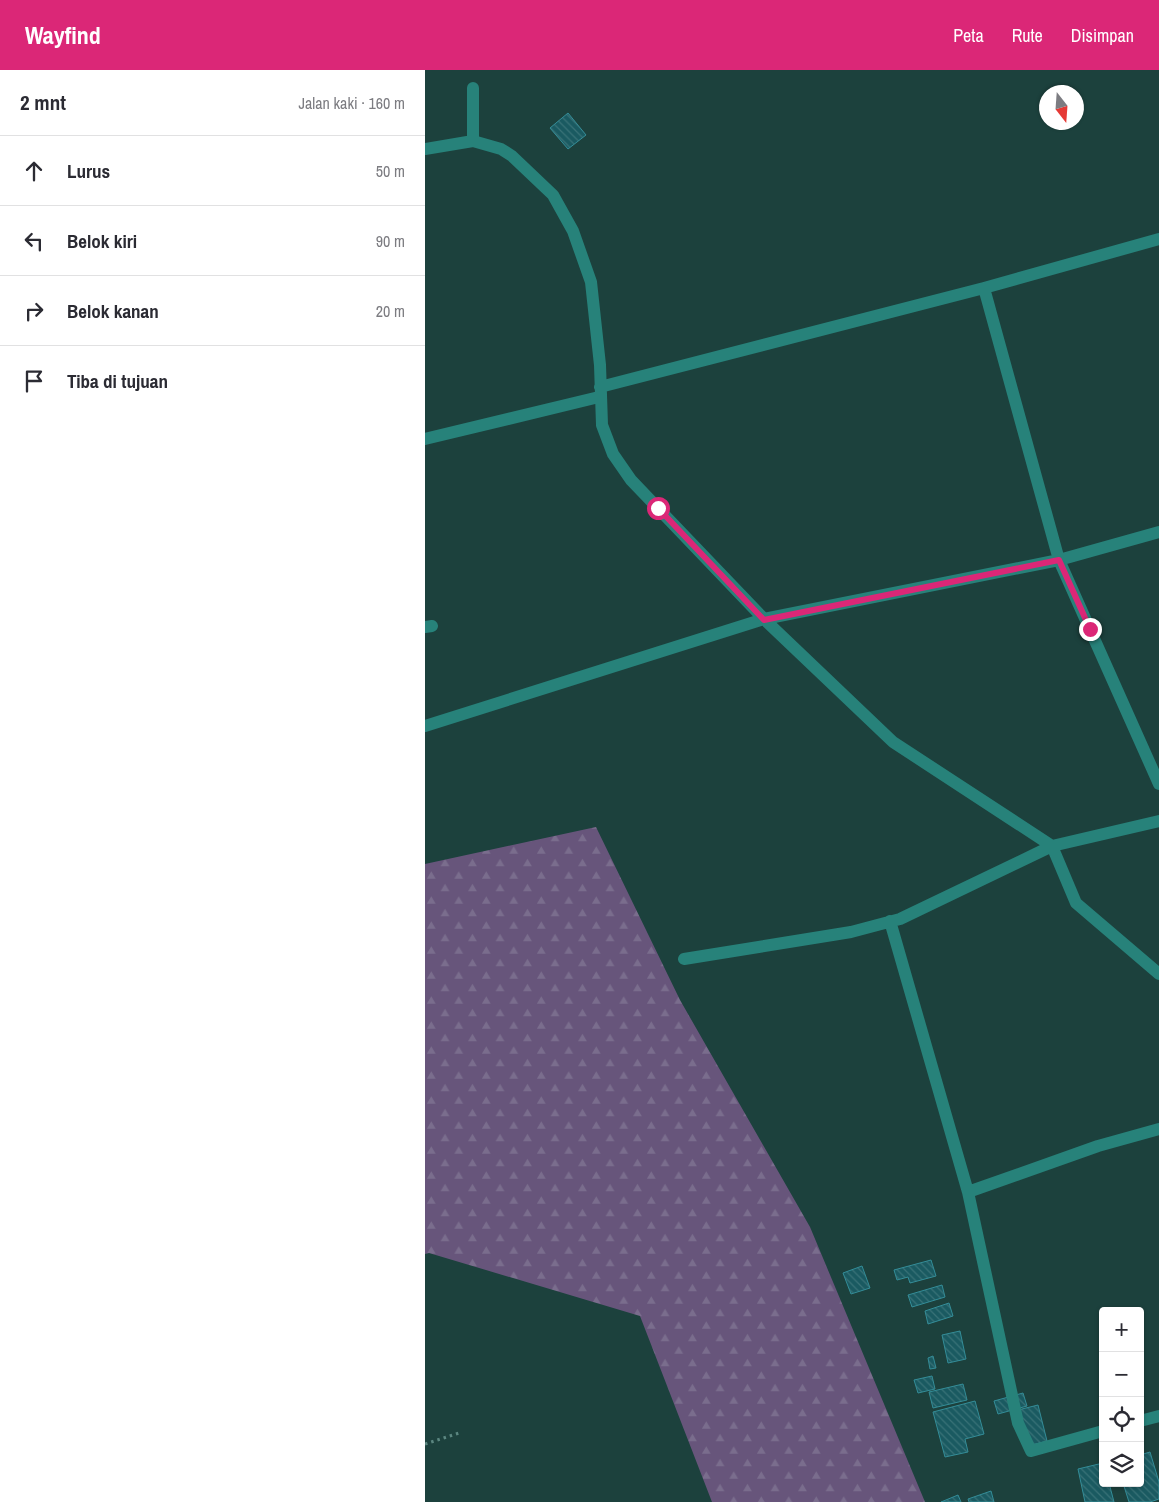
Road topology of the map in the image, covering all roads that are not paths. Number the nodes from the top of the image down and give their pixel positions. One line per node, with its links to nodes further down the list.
1 (473, 88): 2 (street)
2 (473, 141): 3 (street); 6 (street)
3 (425, 149)
4 (1159, 239): 5 (street)
5 (984, 288): 6 (street); 9 (street)
6 (599, 392): 7 (street); 10 (street)
7 (425, 439)
8 (1159, 532): 9 (street)
9 (1059, 560): 10 (street); 12 (street)
10 (764, 620): 11 (street); 14 (street)
11 (425, 726)
12 (1159, 784)
13 (1159, 821): 14 (street)
14 (1052, 846): 15 (street); 17 (street)
15 (890, 922): 16 (street); 19 (street)
16 (684, 958)
17 (1159, 974)
18 (1159, 1129): 19 (street)
19 (968, 1192): 22 (street)
20 (1159, 1416): 21 (street)
21 (1144, 1420)
22 (1099, 1432)

